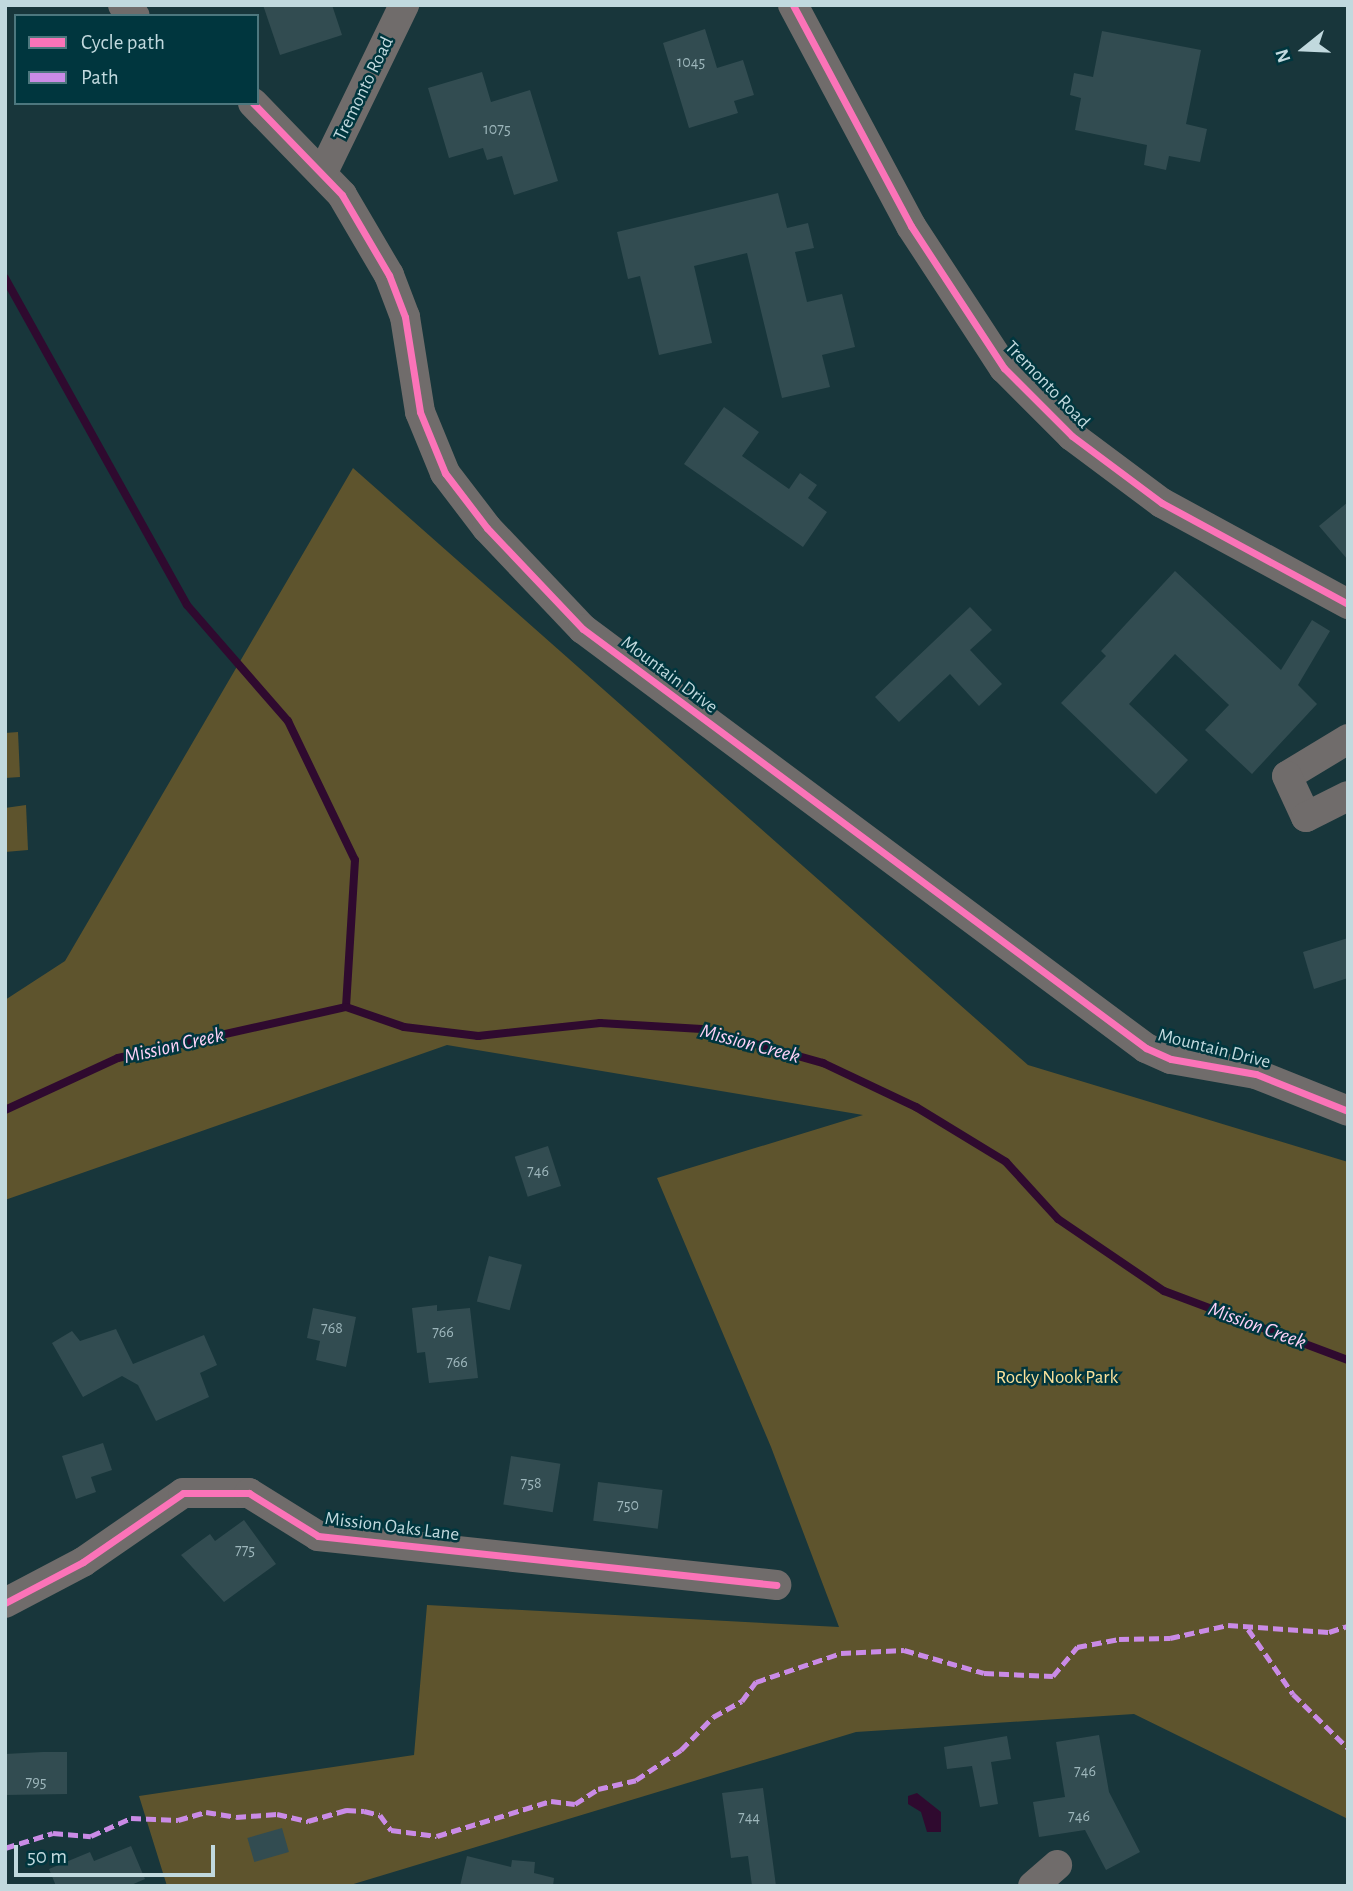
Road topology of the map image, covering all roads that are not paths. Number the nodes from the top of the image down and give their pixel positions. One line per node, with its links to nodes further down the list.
1 (404, 5): 4 (street, Tremonto Road)
2 (793, 5): 5 (street, Tremonto Road)
3 (255, 105): 4 (street, Mountain Drive)
4 (323, 172): 8 (street, Mountain Drive)
5 (1348, 604)
6 (1348, 739): 7 (street)
7 (1348, 796)
8 (1348, 1111)
9 (776, 1585): 10 (street, Mission Oaks Lane)
10 (5, 1603)
11 (1057, 1866): 12 (street)
12 (1033, 1886)

